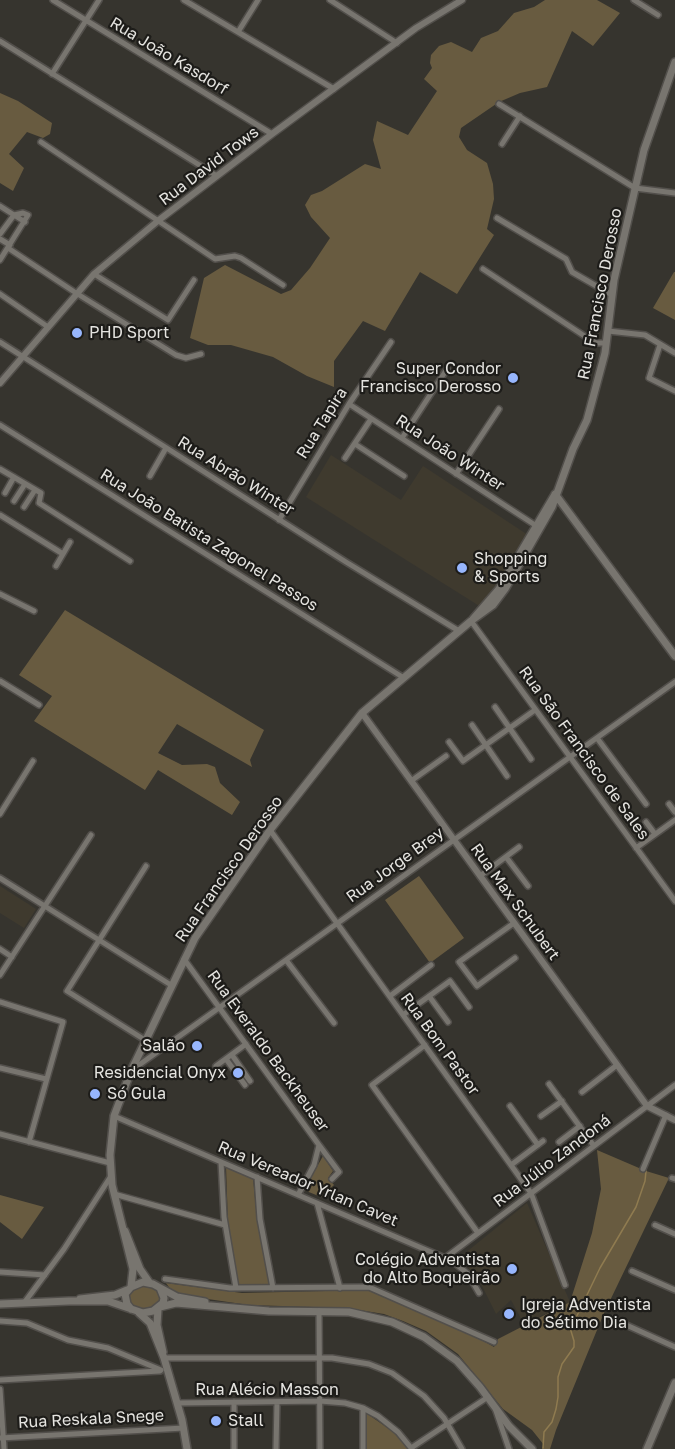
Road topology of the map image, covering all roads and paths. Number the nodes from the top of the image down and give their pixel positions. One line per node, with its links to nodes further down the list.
1 (53, 0): 9 (street, Rua João Kasdorf)
2 (99, 0): 9 (street)
3 (184, 0): 10 (street)
4 (258, 0): 10 (street)
5 (330, 0): 12 (street)
6 (462, 0): 12 (street, Rua David Tows)
7 (634, 0): 8 (street)
8 (658, 15)
9 (86, 21): 14 (street); 18 (street, Rua João Kasdorf)
10 (238, 32): 15 (street)
11 (0, 41): 14 (street)
12 (397, 43): 15 (street, Rua David Tows)
13 (675, 62): 22 (main road, Rua Francisco Derosso)
14 (52, 74): 21 (street)
15 (334, 89): 18 (street, Rua David Tows)
16 (499, 104): 17 (street)
17 (520, 116): 20 (street); 22 (street)
18 (272, 134): 21 (street, Rua David Tows)
19 (41, 142): 27 (street)
20 (502, 144)
21 (217, 176): 27 (street, Rua David Tows)
22 (635, 188): 23 (street); 38 (main road, Rua Francisco Derosso)
23 (675, 193)
24 (0, 206): 25 (street)
25 (14, 215): 28 (street); 30 (street)
26 (497, 218): 38 (street)
27 (159, 220): 33 (street, Rua David Tows); 35 (street)
28 (0, 234)
29 (0, 239): 30 (street)
30 (9, 247): 31 (street); 36 (street)
31 (0, 260)
32 (483, 269): 43 (street)
33 (94, 274): 34 (street); 36 (street, Rua David Tows)
34 (194, 280)
35 (283, 285)
36 (76, 293): 39 (street, Rua David Tows); 46 (street)
37 (0, 294): 39 (street)
38 (612, 295): 40 (main road, Rua Francisco Derosso)
39 (48, 327): 47 (street, Rua David Tows)
40 (608, 331): 43 (main road, Rua Francisco Derosso); 44 (street)
41 (0, 342): 47 (street, Rua Abrão Winter)
42 (391, 342): 51 (street, Rua Tapira)
43 (606, 343): 67 (main road, Rua Francisco Derosso)
44 (660, 345): 45 (street); 50 (street)
45 (675, 353)
46 (201, 354)
47 (23, 357): 49 (street, Rua David Tows); 57 (street, Rua Abrão Winter)
48 (447, 369): 55 (street)
49 (0, 383)
50 (675, 392)
51 (349, 404): 53 (street, Rua João Winter); 71 (street, Rua Tapira)
52 (498, 410): 60 (street)
53 (371, 419): 55 (street, Rua João Winter); 56 (street)
54 (0, 425): 82 (street, Rua João Batista Zagonel Passos)
55 (402, 438): 60 (street, Rua João Winter)
56 (355, 444): 58 (street); 62 (street)
57 (166, 448): 61 (street); 71 (street, Rua Abrão Winter)
58 (345, 458)
59 (0, 469): 63 (street)
60 (456, 474): 72 (street, Rua João Winter)
61 (150, 476)
62 (404, 476)
63 (14, 477): 64 (street); 66 (street)
64 (25, 484): 65 (street); 68 (street)
65 (35, 490): 69 (street); 75 (street)
66 (5, 493)
67 (555, 494): 72 (main road, Rua Francisco Derosso); 79 (main road, Rua Francisco Derosso); 81 (main road)
68 (14, 501)
69 (24, 507)
70 (0, 514): 74 (street)
71 (279, 520): 80 (street, Rua Abrão Winter)
72 (535, 525): 79 (main road, Rua Francisco Derosso)
73 (70, 542): 74 (street)
74 (63, 554): 76 (street)
75 (130, 561)
76 (56, 566)
77 (0, 594): 78 (street)
78 (34, 611)
79 (471, 621): 80 (main road, Rua Francisco Derosso); 87 (street, Rua São Francisco de Sales)
80 (459, 631): 82 (main road, Rua Francisco Derosso)
81 (675, 656)
82 (404, 678): 88 (main road, Rua Francisco Derosso)
83 (0, 681): 85 (street)
84 (675, 682): 91 (street, Rua Jorge Brey)
85 (39, 705)
86 (495, 707): 90 (street)
87 (535, 710): 90 (street); 95 (street, Rua São Francisco de Sales)
88 (362, 713): 99 (street, Rua Max Schubert); 106 (main road, Rua Francisco Derosso)
89 (472, 725): 93 (street)
90 (509, 728): 93 (street); 96 (street)
91 (597, 738): 95 (street, Rua Jorge Brey); 100 (street)
92 (449, 742): 93 (street)
93 (486, 745): 98 (street)
94 (446, 756): 99 (street)
95 (570, 757): 109 (street, Rua Jorge Brey); 111 (street, Rua São Francisco de Sales)
96 (531, 759)
97 (33, 761): 103 (street)
98 (507, 776)
99 (411, 781): 109 (street, Rua Max Schubert)
100 (646, 804)
101 (669, 804): 102 (street)
102 (675, 812)
103 (0, 814)
104 (675, 820): 108 (street)
105 (646, 822): 108 (street)
106 (270, 830): 119 (street, Rua Bom Pastor); 124 (main road, Rua Francisco Derosso)
107 (91, 834): 118 (street)
108 (655, 834): 111 (street)
109 (454, 840): 114 (street, Rua Max Schubert); 119 (street, Rua Jorge Brey)
110 (519, 847): 112 (street)
111 (636, 848): 117 (street, Rua São Francisco de Sales)
112 (506, 857): 114 (street); 116 (street)
113 (146, 866): 121 (street)
114 (480, 876): 120 (street, Rua Max Schubert)
115 (0, 878): 118 (street)
116 (528, 886)
117 (675, 901)
118 (45, 906): 121 (street); 123 (street)
119 (337, 923): 126 (street, Rua Jorge Brey); 130 (street, Rua Bom Pastor)
120 (514, 923): 125 (street); 143 (street, Rua Max Schubert)
121 (100, 940): 129 (street); 138 (street)
122 (0, 949): 123 (street)
123 (12, 957): 128 (street)
124 (184, 958): 129 (main road, Rua Francisco Derosso); 133 (street, Rua Everaldo Backheuser)
125 (515, 958)
126 (286, 960): 133 (street, Rua Jorge Brey); 137 (street)
127 (431, 965): 130 (street)
128 (0, 975)
129 (171, 985): 138 (main road, Rua Francisco Derosso)
130 (390, 996): 135 (street, Rua Bom Pastor)
131 (429, 996): 134 (street); 135 (street); 136 (street)
132 (0, 1002): 147 (street)
133 (219, 1007): 139 (street, Rua Everaldo Backheuser); 146 (street, Rua Jorge Brey)
134 (469, 1007)
135 (404, 1015): 140 (street, Rua Bom Pastor)
136 (448, 1022)
137 (334, 1023)
138 (145, 1040): 146 (main road, Rua Francisco Derosso)
139 (246, 1044): 141 (street); 162 (street, Rua Everaldo Backheuser)
140 (425, 1045): 166 (street, Rua Bom Pastor); 178 (street)
141 (232, 1055): 142 (street); 142 (street)
142 (226, 1059): 144 (street)
143 (617, 1065): 150 (street); 153 (street, Rua Max Schubert)
144 (216, 1066)
145 (0, 1068): 147 (street)
146 (131, 1071): 155 (main road, Rua Francisco Derosso)
147 (46, 1080): 160 (street)
148 (549, 1084): 151 (street)
149 (675, 1085): 153 (street, Rua Júlio Zandoná)
150 (582, 1092)
151 (562, 1101): 156 (street); 158 (street)
152 (510, 1106): 166 (street)
153 (647, 1106): 154 (street); 163 (street, Rua Júlio Zandoná)
154 (666, 1115): 157 (street); 167 (street)
155 (114, 1116): 164 (street, Rua Vereador Yrlan Cavet); 165 (main road, Rua Francisco Derosso)
156 (541, 1116)
157 (675, 1119)
158 (580, 1126): 161 (street); 163 (street)
159 (0, 1134): 160 (street)
160 (29, 1142): 165 (street)
161 (559, 1142)
162 (319, 1145): 170 (street); 173 (street, Rua Everaldo Backheuser)
163 (594, 1146): 171 (street, Rua Júlio Zandoná)
164 (220, 1162): 169 (street, Rua Vereador Yrlan Cavet); 175 (street)
165 (110, 1163): 168 (main road, Rua Francisco Derosso)
166 (511, 1165): 171 (street, Rua Bom Pastor)
167 (643, 1168)
168 (111, 1176): 172 (main road, Rua Francisco Derosso); 183 (street)
169 (257, 1177): 173 (street, Rua Vereador Yrlan Cavet); 189 (street)
170 (332, 1179)
171 (531, 1193): 178 (street, Rua Júlio Zandoná); 186 (street, Rua Bom Pastor)
172 (114, 1194): 175 (street); 177 (main road, Rua Francisco Derosso)
173 (298, 1195): 174 (street, Rua Vereador Yrlan Cavet)
174 (317, 1203): 180 (street, Rua Vereador Yrlan Cavet); 190 (street)
175 (225, 1225): 188 (street)
176 (655, 1225): 179 (street)
177 (123, 1226): 185 (main road, Rua Francisco Derosso); 191 (main road, Rua Francisco Derosso)
178 (478, 1233): 180 (street, Rua Júlio Zandoná)
179 (675, 1234)
180 (445, 1258): 193 (street, Rua Vereador Yrlan Cavet)
181 (632, 1270): 192 (street)
182 (0, 1272): 183 (street)
183 (45, 1275): 195 (street)
184 (165, 1279): 188 (street)
185 (149, 1282): 187 (main road); 191 (main road)
186 (565, 1285)
187 (160, 1288): 197 (main road); 198 (main road)
188 (236, 1288): 189 (street)
189 (273, 1288): 190 (street)
190 (340, 1288): 203 (street)
191 (129, 1289): 194 (main road); 199 (main road)
192 (675, 1290)
193 (479, 1293)
194 (69, 1301): 195 (main road); 199 (main road)
195 (24, 1303): 196 (main road)
196 (0, 1304)
197 (231, 1307): 198 (main road); 200 (main road)
198 (159, 1308): 199 (main road); 206 (main road)
199 (135, 1311): 206 (main road)
200 (319, 1311): 205 (street); 211 (main road)
201 (613, 1319): 204 (street)
202 (0, 1321): 207 (street)
203 (494, 1342)
204 (675, 1347)
205 (319, 1357): 206 (street); 212 (street); 218 (street)
206 (164, 1358): 207 (main road)
207 (164, 1370): 208 (street); 215 (main road)
208 (0, 1380)
209 (675, 1383): 231 (main road)
210 (0, 1389): 220 (street)
211 (488, 1397): 217 (main road); 218 (street)
212 (320, 1401): 214 (street, Rua Alécio Masson); 216 (street, Rua Alécio Masson); 226 (street)
213 (234, 1402): 214 (street, Rua Alécio Masson); 215 (street, Rua Alécio Masson); 224 (street)
214 (277, 1402): 225 (street)
215 (178, 1404): 219 (main road)
216 (363, 1408): 221 (street, Rua Alécio Masson); 227 (street)
217 (495, 1408): 229 (street); 230 (main road)
218 (448, 1424): 221 (street); 228 (street)
219 (184, 1428): 220 (street, Rua Reskala Snege); 223 (main road)
220 (2, 1438): 222 (street)
221 (412, 1448)
222 (4, 1449)
223 (187, 1449)
224 (234, 1449)
225 (276, 1449)
226 (320, 1449)
227 (363, 1449)
228 (462, 1449)
229 (509, 1449)
230 (532, 1449)
231 (647, 1449)

